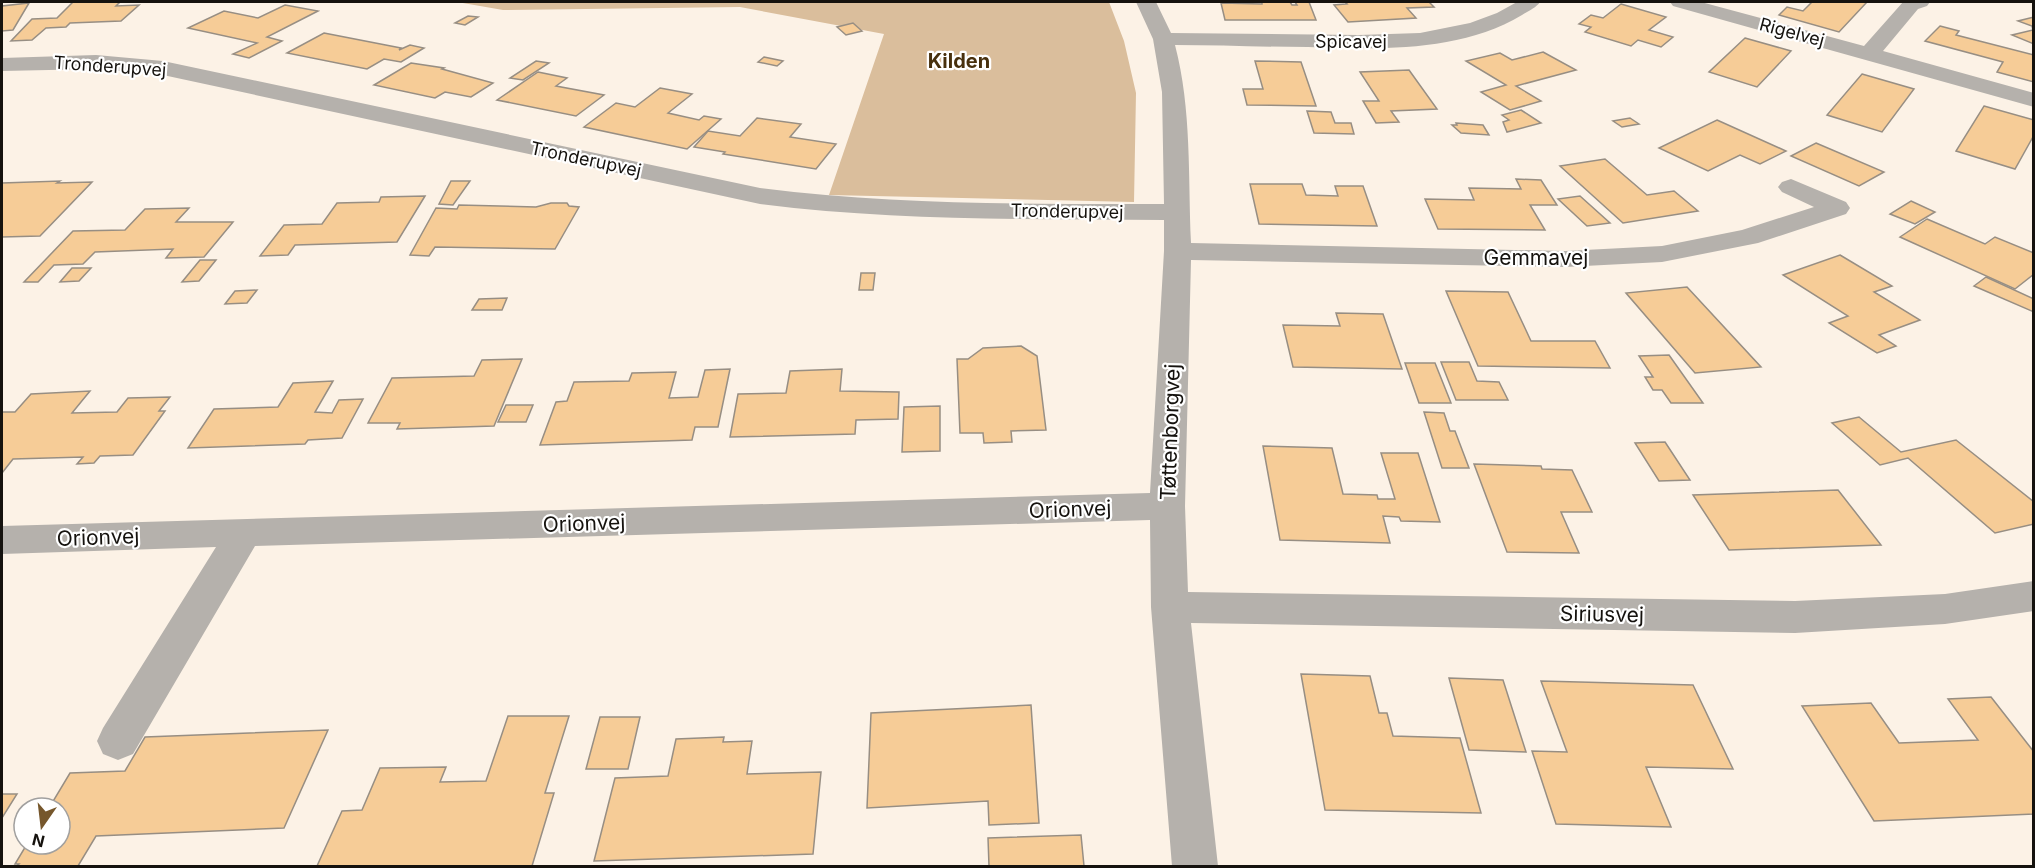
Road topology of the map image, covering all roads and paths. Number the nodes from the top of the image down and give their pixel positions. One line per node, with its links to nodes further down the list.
1 (1146, 2): 5 (street, Tøttenborgvej)
2 (1530, 2): 5 (street, Spicavej)
3 (1680, 2): 6 (street, Rigelvej)
4 (1920, 2): 6 (street)
5 (1163, 39): 10 (street, Tøttenborgvej)
6 (1870, 53): 8 (street, Rigelvej)
7 (2, 64): 10 (street, Tronderupvej)
8 (2034, 100)
9 (1791, 187): 11 (street, Gemmavej)
10 (1176, 212): 11 (street, Tøttenborgvej)
11 (1178, 251): 12 (street, Tøttenborgvej)
12 (1167, 506): 13 (street, Orionvej); 16 (street, Tøttenborgvej)
13 (244, 533): 14 (street, Orionvej); 17 (street)
14 (6, 546)
15 (2034, 596): 16 (street, Siriusvej)
16 (1170, 608): 18 (street, Tøttenborgvej)
17 (118, 741)
18 (1195, 867)

